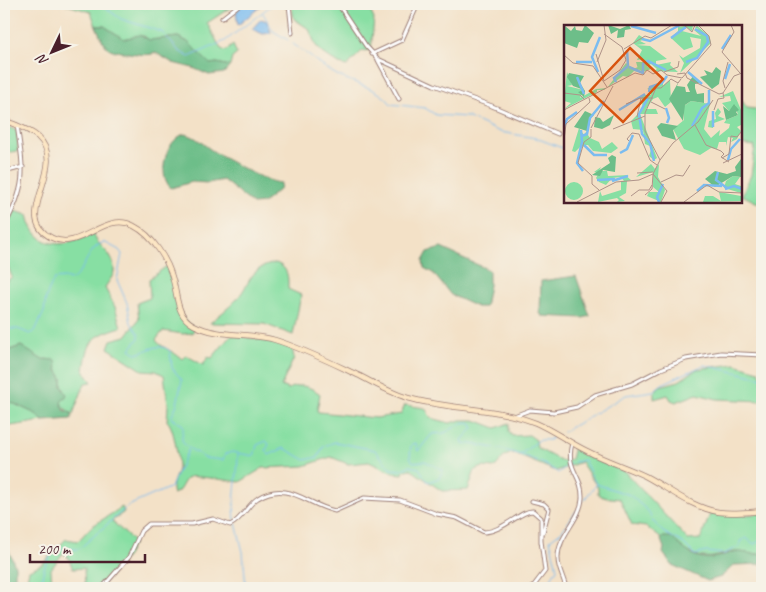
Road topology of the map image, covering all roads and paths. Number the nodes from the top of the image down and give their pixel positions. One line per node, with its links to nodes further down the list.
1 (240, 4): 6 (street)
2 (281, 4): 5 (street)
3 (338, 4): 8 (street)
4 (418, 4): 8 (street)
5 (289, 6): 7 (street)
6 (222, 18)
7 (292, 33)
8 (372, 54): 9 (street)
9 (378, 59): 10 (street); 13 (street)
10 (399, 99)
11 (4, 120): 12 (main road)
12 (17, 125): 14 (street); 18 (main road)
13 (558, 134)
14 (24, 167): 15 (street); 16 (street)
15 (4, 172)
16 (4, 227)
17 (762, 355): 18 (street)
18 (512, 416): 19 (main road)
19 (572, 443): 21 (main road); 25 (street)
20 (532, 501): 22 (street)
21 (762, 511)
22 (541, 542): 23 (street); 24 (street)
23 (102, 588)
24 (532, 588)
25 (566, 588)

